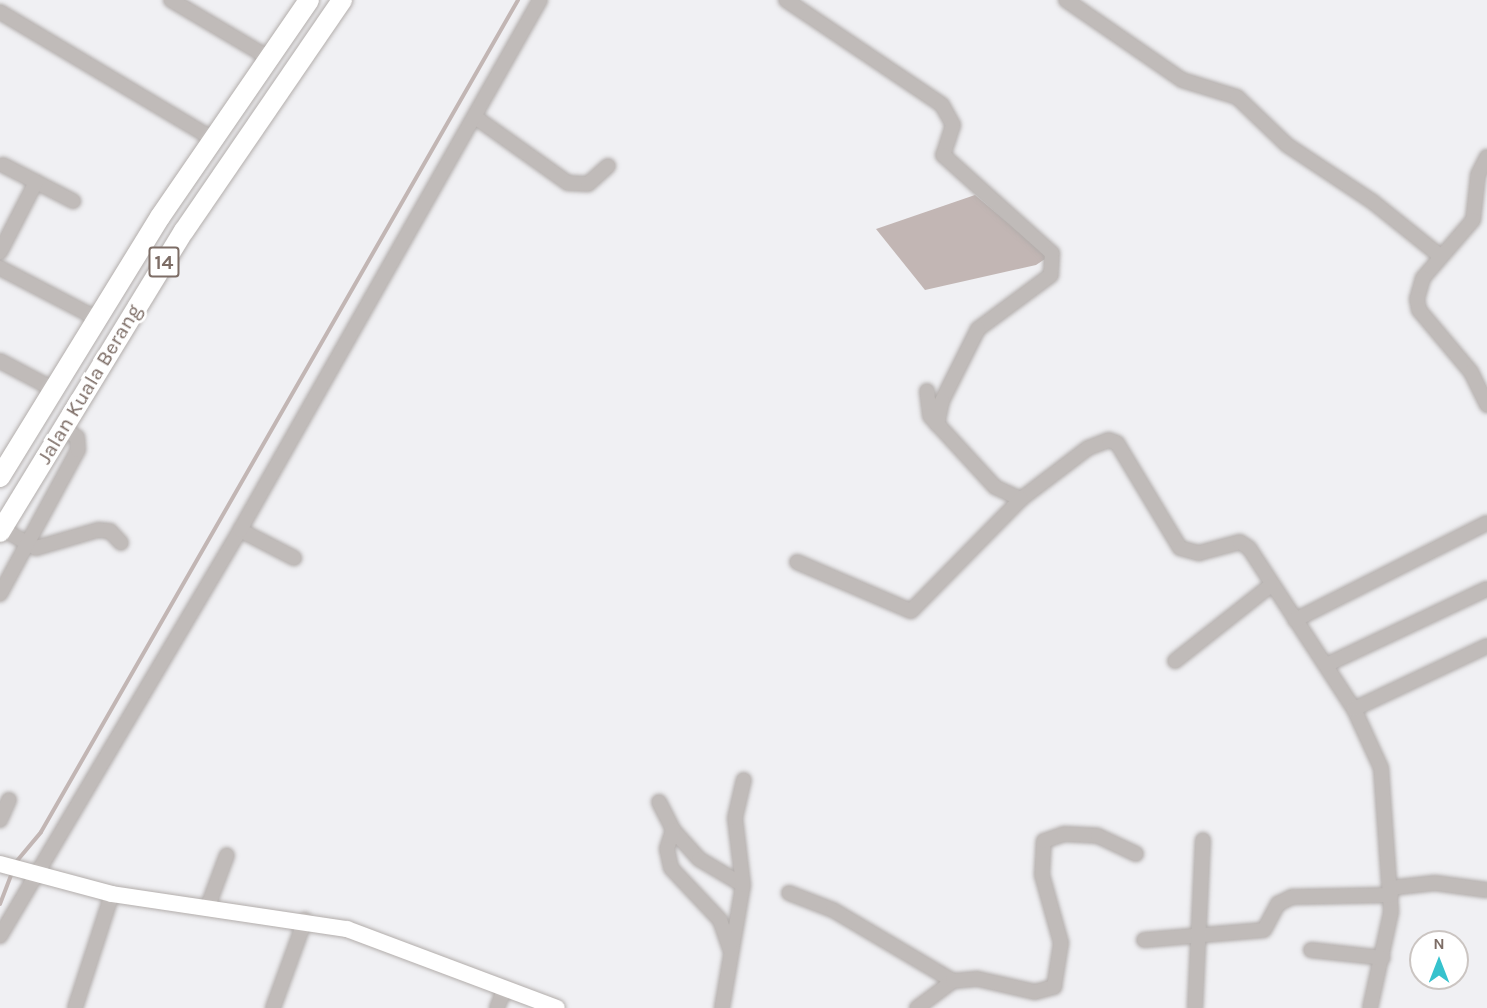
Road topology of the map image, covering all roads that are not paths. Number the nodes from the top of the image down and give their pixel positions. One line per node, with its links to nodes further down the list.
1 (171, 0): 8 (street)
2 (309, 0): 8 (highway, Jalan Kuala Berang / 14)
3 (342, 0): 25 (highway, Jalan Kuala Berang / 14)
4 (540, 0): 9 (street)
5 (786, 0): 24 (street)
6 (1066, 0): 17 (street)
7 (0, 12): 10 (street)
8 (269, 58): 10 (highway, Jalan Kuala Berang / 14)
9 (475, 117): 13 (street); 30 (street)
10 (213, 140): 19 (highway, Jalan Kuala Berang / 14)
11 (1487, 156): 17 (street)
12 (3, 165): 14 (street)
13 (608, 166)
14 (36, 182): 15 (street); 16 (street)
15 (73, 201)
16 (0, 252)
17 (1439, 255): 23 (street)
18 (0, 268): 19 (street)
19 (96, 318): 21 (highway, Jalan Kuala Berang / 14)
20 (0, 361): 21 (street)
21 (52, 389): 26 (highway, Jalan Kuala Berang / 14)
22 (927, 391): 24 (street)
23 (1487, 405)
24 (937, 424): 27 (street)
25 (61, 428): 29 (highway, Jalan Kuala Berang / 14); 31 (street)
26 (0, 477)
27 (1021, 499): 34 (street); 35 (street)
28 (1487, 523): 38 (street)
29 (1, 530): 31 (street)
30 (240, 530): 33 (street); 52 (street)
31 (26, 543): 32 (street); 37 (street)
32 (121, 543)
33 (294, 558)
34 (797, 562)
35 (1270, 586): 38 (street); 40 (street)
36 (1487, 589): 41 (street)
37 (0, 594)
38 (1295, 621): 41 (street)
39 (1487, 646): 42 (street)
40 (1174, 661)
41 (1326, 665): 42 (street)
42 (1354, 709): 55 (street)
43 (744, 780): 53 (street)
44 (9, 800): 46 (street)
45 (659, 802): 47 (street)
46 (0, 820)
47 (673, 830): 53 (street); 64 (street)
48 (1203, 840): 61 (street)
49 (1136, 854): 66 (street)
50 (226, 855): 58 (street)
51 (1, 864): 52 (main road)
52 (33, 873): 57 (main road); 60 (street)
53 (743, 885): 64 (street)
54 (1487, 890): 55 (street)
55 (1391, 892): 61 (street); 65 (street)
56 (789, 893): 66 (street)
57 (112, 894): 58 (main road); 68 (street)
58 (208, 906): 59 (main road)
59 (305, 920): 67 (main road); 69 (street)
60 (0, 936)
61 (1201, 938): 62 (street); 74 (street)
62 (1144, 940)
63 (1311, 950): 65 (street)
64 (730, 952): 72 (street)
65 (1383, 958): 75 (street)
66 (953, 981): 73 (street)
67 (505, 988): 70 (street); 71 (main road)
68 (75, 1008)
69 (273, 1008)
70 (496, 1008)
71 (557, 1008)
72 (722, 1008)
73 (918, 1008)
74 (1195, 1008)
75 (1370, 1008)

